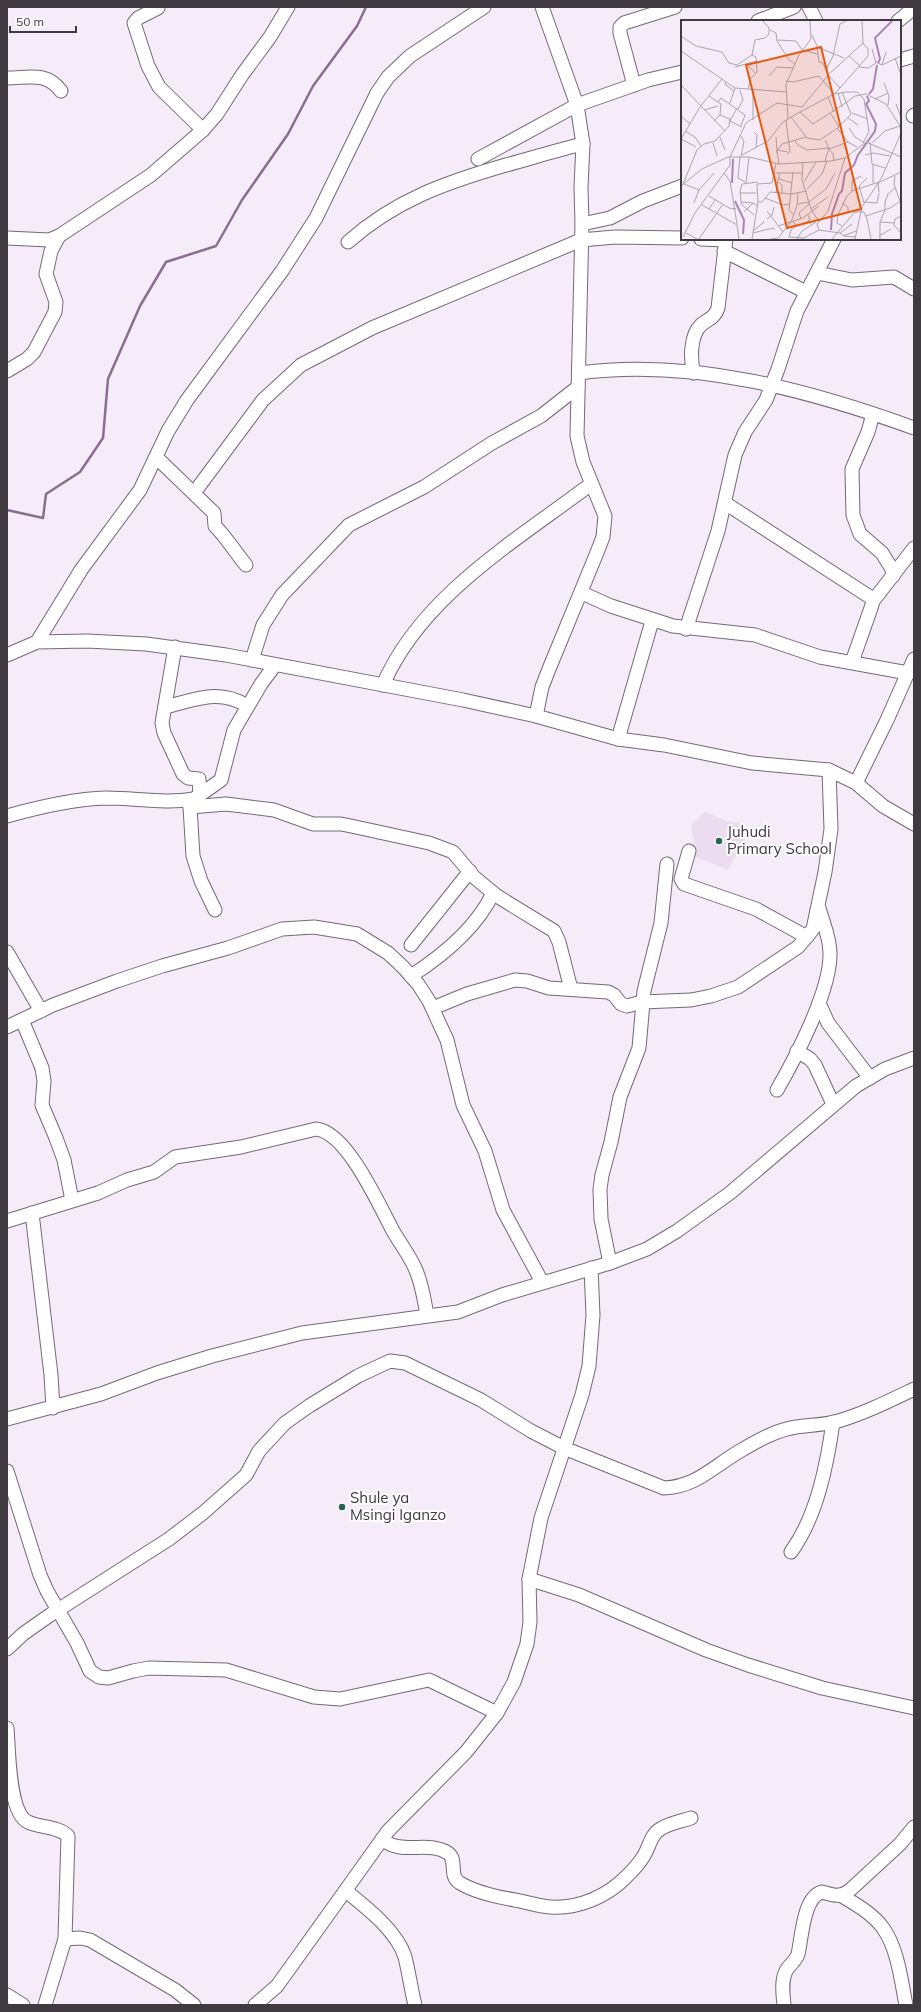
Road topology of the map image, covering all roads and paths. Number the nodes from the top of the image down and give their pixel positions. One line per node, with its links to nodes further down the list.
1 (288, 7): 17 (street)
2 (484, 7): 40 (street)
3 (542, 7): 16 (street)
4 (675, 7): 14 (street)
5 (794, 7): 9 (street)
6 (809, 7): 10 (street)
7 (158, 8): 17 (street)
8 (914, 8): 11 (street)
9 (761, 20)
10 (816, 20)
11 (899, 20)
12 (681, 72): 14 (street)
13 (7, 78): 15 (street)
14 (634, 85): 16 (street)
15 (61, 91)
16 (577, 105): 18 (street); 19 (street)
17 (203, 130): 22 (street)
18 (583, 144): 21 (street); 28 (street)
19 (478, 159)
20 (681, 186): 21 (street)
21 (582, 224): 25 (street)
22 (59, 236): 23 (street); 33 (street)
23 (7, 238)
24 (681, 238): 25 (street)
25 (581, 240): 34 (street); 42 (street)
26 (707, 240): 29 (street)
27 (834, 240): 30 (street)
28 (348, 242)
29 (725, 243): 32 (street); 35 (street)
30 (817, 273): 31 (street); 32 (street)
31 (914, 289)
32 (806, 292): 36 (street)
33 (7, 371)
34 (579, 373): 35 (street); 37 (street)
35 (694, 373): 36 (street)
36 (773, 384): 38 (street); 43 (street)
37 (578, 387): 41 (street); 55 (street)
38 (874, 414): 39 (street); 46 (street)
39 (914, 428)
40 (156, 457): 42 (street); 51 (street)
41 (591, 484): 47 (street); 59 (street)
42 (194, 493): 45 (street)
43 (725, 503): 48 (street); 50 (street)
44 (912, 553): 46 (street)
45 (246, 564)
46 (893, 576): 48 (street)
47 (582, 592): 49 (street); 62 (street)
48 (873, 601): 56 (street)
49 (652, 621): 50 (street); 63 (street)
50 (686, 629): 56 (street)
51 (37, 642): 52 (street); 53 (street)
52 (175, 647): 55 (street); 61 (street)
53 (7, 655)
54 (914, 659): 58 (street)
55 (252, 660): 57 (street)
56 (852, 662): 58 (street)
57 (275, 665): 59 (street); 60 (street)
58 (908, 673): 65 (street)
59 (383, 685): 62 (street)
60 (247, 706): 61 (street); 66 (street)
61 (165, 707): 66 (street)
62 (536, 716): 63 (street)
63 (618, 739): 64 (street)
64 (830, 770): 65 (street); 73 (street)
65 (856, 783): 68 (street)
66 (195, 800): 67 (street); 71 (street); 74 (street)
67 (7, 816)
68 (914, 824)
69 (689, 851): 75 (street)
70 (667, 864): 80 (street)
71 (470, 871): 72 (street); 76 (street)
72 (493, 893): 78 (street); 79 (street)
73 (818, 906): 75 (street); 81 (street)
74 (215, 910)
75 (807, 937): 80 (street)
76 (411, 944)
77 (7, 952): 83 (street)
78 (411, 976): 82 (street); 83 (street)
79 (571, 989): 80 (street); 82 (street)
80 (642, 1002): 94 (street)
81 (819, 1003): 86 (street); 88 (street)
82 (433, 1008): 96 (street)
83 (42, 1011): 84 (street)
84 (22, 1020): 85 (street); 91 (street)
85 (7, 1027)
86 (797, 1051): 89 (street); 90 (street)
87 (914, 1058): 88 (street)
88 (870, 1078): 90 (street)
89 (777, 1090)
90 (833, 1104): 94 (street)
91 (72, 1200): 92 (street); 97 (street)
92 (32, 1213): 93 (street); 99 (street)
93 (7, 1221)
94 (610, 1263): 95 (street)
95 (591, 1268): 96 (street); 102 (street)
96 (542, 1282): 97 (street)
97 (427, 1315): 99 (street)
98 (914, 1388): 101 (street)
99 (53, 1408): 100 (street)
100 (7, 1419)
101 (833, 1422): 102 (street); 104 (street)
102 (564, 1448): 105 (street); 106 (street)
103 (7, 1471): 106 (street)
104 (791, 1552)
105 (529, 1580): 108 (street); 109 (street)
106 (58, 1610): 107 (street); 109 (street)
107 (7, 1649)
108 (914, 1708)
109 (497, 1713): 113 (street)
110 (7, 1729): 116 (street)
111 (691, 1818): 113 (street)
112 (914, 1827): 115 (street)
113 (382, 1839): 114 (street)
114 (346, 1891): 121 (street); 122 (street)
115 (842, 1896): 123 (street); 124 (street)
116 (65, 1939): 119 (street); 120 (street)
117 (7, 1995): 118 (street)
118 (23, 2005)
119 (46, 2005)
120 (194, 2005)
121 (256, 2005)
122 (415, 2005)
123 (784, 2005)
124 (906, 2005)

